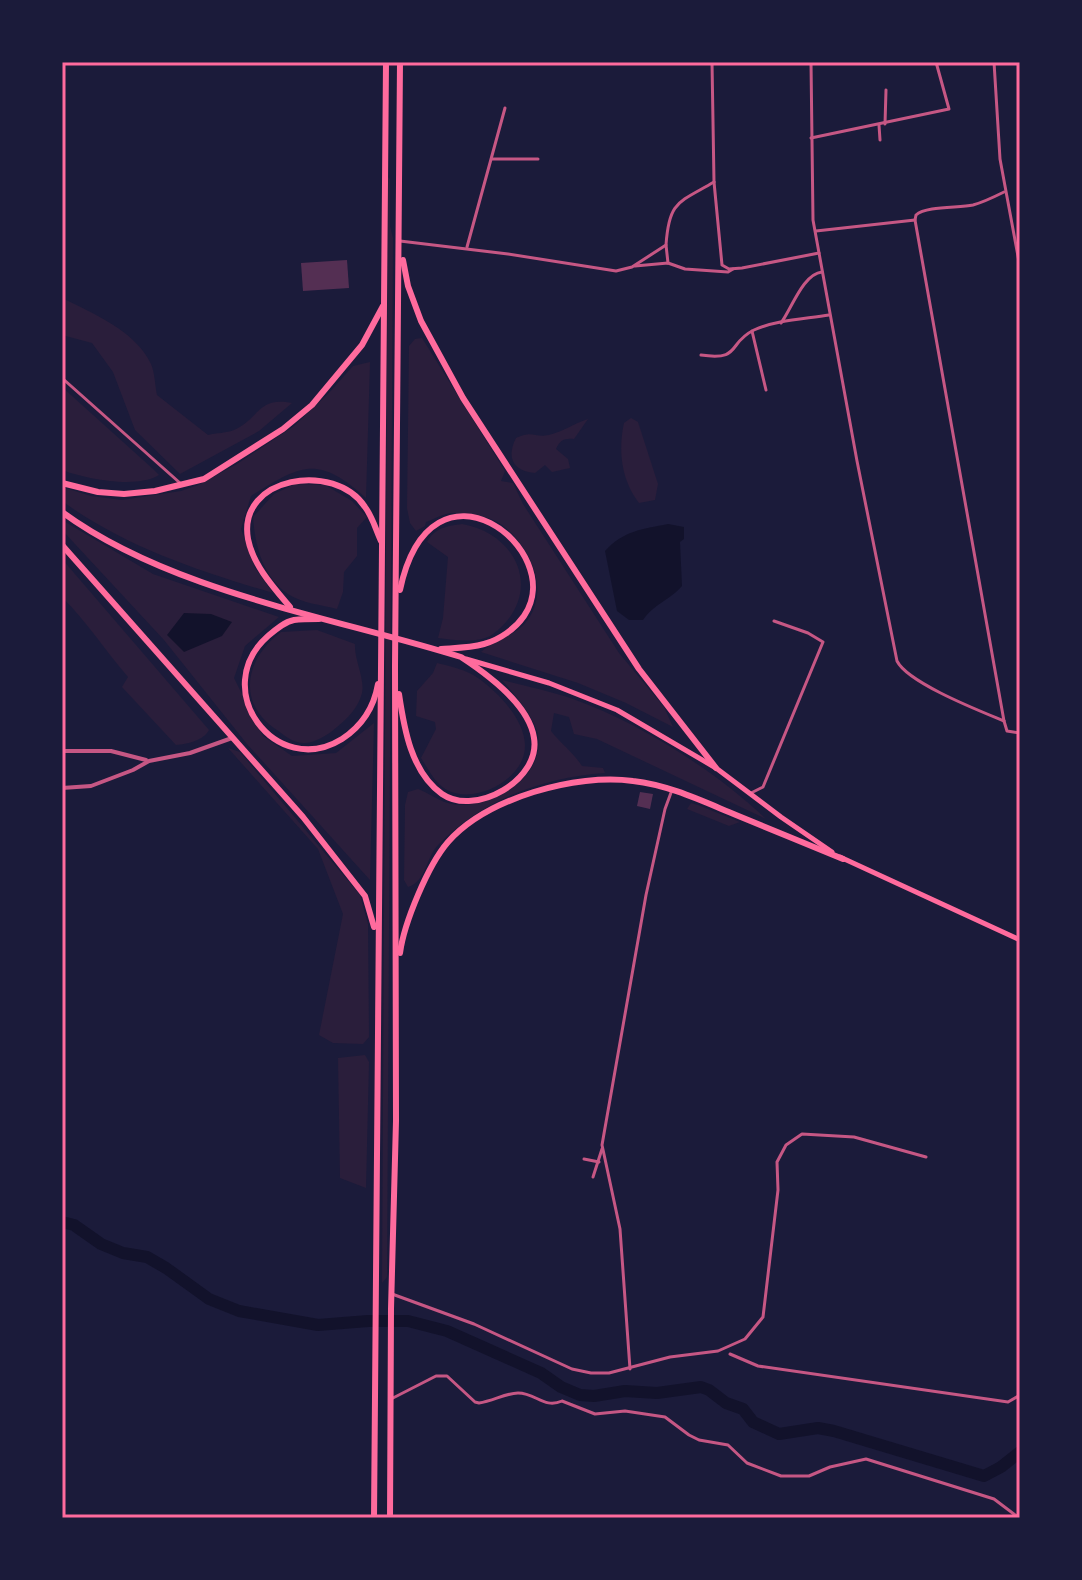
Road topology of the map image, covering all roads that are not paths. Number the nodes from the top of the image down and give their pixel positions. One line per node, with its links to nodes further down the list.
1 (386, 62): 15 (highway)
2 (400, 62): 16 (highway)
3 (712, 62): 17 (street)
4 (811, 62): 11 (street)
5 (936, 62): 9 (street)
6 (994, 62): 18 (street)
7 (886, 90): 9 (street)
8 (505, 108): 13 (street)
9 (885, 124): 10 (street)
10 (879, 125): 11 (street); 12 (street)
11 (811, 138): 20 (street)
12 (880, 140)
13 (492, 159): 14 (street); 23 (street)
14 (538, 159)
15 (385, 163): 16 (highway); 32 (highway)
16 (401, 165): 21 (highway)
17 (714, 182): 22 (street); 25 (street)
18 (1004, 192): 19 (street); 28 (street)
19 (915, 220): 20 (street); 52 (street)
20 (816, 231): 24 (street)
21 (400, 241): 23 (street); 44 (highway); 57 (highway)
22 (666, 245): 26 (street); 27 (street)
23 (467, 248): 27 (street)
24 (819, 253): 29 (street); 31 (street)
25 (720, 260): 29 (street); 30 (street)
26 (668, 263): 27 (street); 30 (street)
27 (632, 267)
28 (1020, 267)
29 (733, 269): 30 (street)
30 (719, 270)
31 (822, 272): 33 (street); 34 (street)
32 (383, 306): 40 (highway); 43 (highway)
33 (831, 315): 34 (street); 52 (street)
34 (781, 323): 35 (street)
35 (752, 331): 36 (street); 38 (street)
36 (701, 355)
37 (62, 378): 40 (street)
38 (766, 390)
39 (62, 483): 40 (highway)
40 (183, 486)
41 (62, 512): 45 (highway)
42 (62, 545): 54 (highway)
43 (382, 545): 45 (highway); 50 (highway)
44 (397, 606): 48 (highway); 51 (highway)
45 (293, 609): 46 (highway)
46 (325, 619): 48 (highway); 50 (highway)
47 (774, 621): 60 (street)
48 (435, 649): 49 (highway)
49 (461, 657): 51 (highway); 57 (main road)
50 (381, 665): 62 (highway)
51 (395, 666): 64 (highway)
52 (1004, 721): 53 (street)
53 (1020, 733)
54 (232, 738): 56 (street); 62 (highway)
55 (62, 751): 56 (street)
56 (149, 761): 58 (street)
57 (716, 768): 60 (main road)
58 (62, 788)
59 (673, 789): 61 (highway); 64 (highway); 65 (street)
60 (751, 793): 61 (main road)
61 (843, 859): 63 (main road)
62 (377, 936): 75 (highway)
63 (1020, 940)
64 (397, 984): 70 (highway)
65 (602, 1145): 68 (street); 72 (street)
66 (926, 1157): 72 (street)
67 (584, 1159): 68 (street)
68 (599, 1162): 69 (street)
69 (593, 1177)
70 (392, 1294): 72 (street); 74 (highway)
71 (730, 1354): 73 (street)
72 (630, 1369)
73 (1020, 1395)
74 (391, 1399): 76 (highway); 79 (street)
75 (374, 1449): 76 (highway); 77 (highway)
76 (390, 1449): 78 (highway)
77 (374, 1518)
78 (390, 1518)
79 (1019, 1518)

